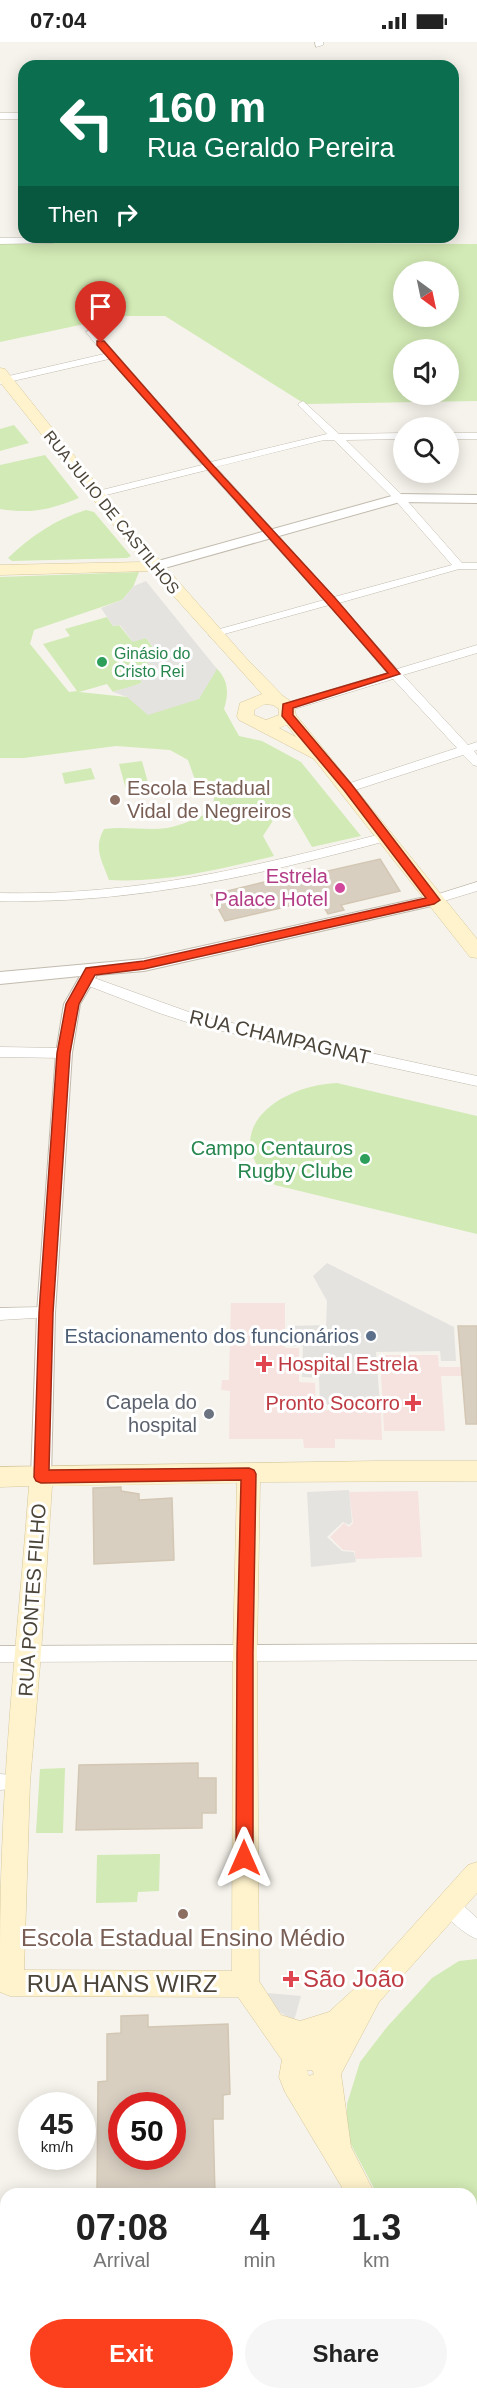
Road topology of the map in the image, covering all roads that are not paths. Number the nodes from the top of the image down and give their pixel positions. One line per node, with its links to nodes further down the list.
1 (0, 116): 2 (street)
2 (18, 116)
3 (0, 241): 4 (street)
4 (18, 241)
5 (91, 332): 6 (street)
6 (111, 355): 7 (street); 13 (street)
7 (2, 378): 14 (main road, RUA JULIO DE CASTILHOS)
8 (303, 404): 9 (street)
9 (336, 436): 10 (street); 13 (street); 15 (street)
10 (393, 436)
11 (459, 436): 12 (street)
12 (477, 436)
13 (207, 465): 14 (street); 17 (street)
14 (94, 495): 18 (main road, RUA JULIO DE CASTILHOS)
15 (399, 498): 16 (street); 17 (street); 19 (street)
16 (477, 499)
17 (272, 535): 18 (street); 22 (street)
18 (156, 566): 21 (main road); 23 (main road, RUA JULIO DE CASTILHOS)
19 (459, 566): 20 (street); 22 (street)
20 (477, 566)
21 (0, 570)
22 (331, 600): 23 (street); 26 (street)
23 (213, 634): 24 (main road, RUA JULIO DE CASTILHOS)
24 (227, 649): 27 (main road, RUA JULIO DE CASTILHOS); 28 (main road, RUA JULIO DE CASTILHOS)
25 (477, 649): 26 (street)
26 (395, 674): 28 (street); 30 (street)
27 (249, 704): 28 (main road); 29 (main road, RUA JULIO DE CASTILHOS)
28 (284, 707): 29 (main road); 31 (main road, RUA JULIO DE CASTILHOS)
29 (260, 725): 31 (main road, RUA JULIO DE CASTILHOS)
30 (471, 747): 32 (street); 33 (street)
31 (322, 758): 33 (main road, RUA JULIO DE CASTILHOS)
32 (477, 762)
33 (348, 788): 34 (main road, RUA JULIO DE CASTILHOS)
34 (385, 837): 36 (street); 37 (main road, RUA JULIO DE CASTILHOS)
35 (477, 886): 37 (street)
36 (0, 897)
37 (434, 900): 38 (main road, RUA JULIO DE CASTILHOS); 39 (street)
38 (477, 952)
39 (88, 976): 40 (street); 42 (street, RUA PONTES FILHO); 43 (street, RUA CHAMPAGNAT)
40 (0, 978)
41 (0, 1052): 42 (street)
42 (64, 1053): 44 (street, RUA PONTES FILHO)
43 (477, 1081)
44 (46, 1313): 45 (street); 49 (street, RUA PONTES FILHO)
45 (0, 1314)
46 (477, 1471): 47 (main road)
47 (249, 1474): 49 (main road); 52 (main road)
48 (0, 1477): 49 (main road)
49 (41, 1477): 51 (main road, RUA PONTES FILHO)
50 (477, 1652): 52 (street)
51 (29, 1653): 52 (street); 53 (street); 54 (main road, RUA PONTES FILHO)
52 (245, 1653): 59 (main road)
53 (0, 1654)
54 (8, 1782): 58 (main road, RUA PONTES FILHO)
55 (477, 1874): 56 (main road)
56 (448, 1904): 57 (street); 60 (main road)
57 (477, 1930)
58 (5, 1984): 59 (main road, RUA HANS WIRZ)
59 (245, 1984): 62 (main road)
60 (376, 1987): 61 (main road); 64 (main road)
61 (333, 2025): 62 (main road); 63 (main road)
62 (272, 2026): 63 (main road)
63 (299, 2066): 64 (main road); 65 (main road)
64 (328, 2073): 65 (main road)
65 (343, 2160): 66 (main road)
66 (358, 2188)

